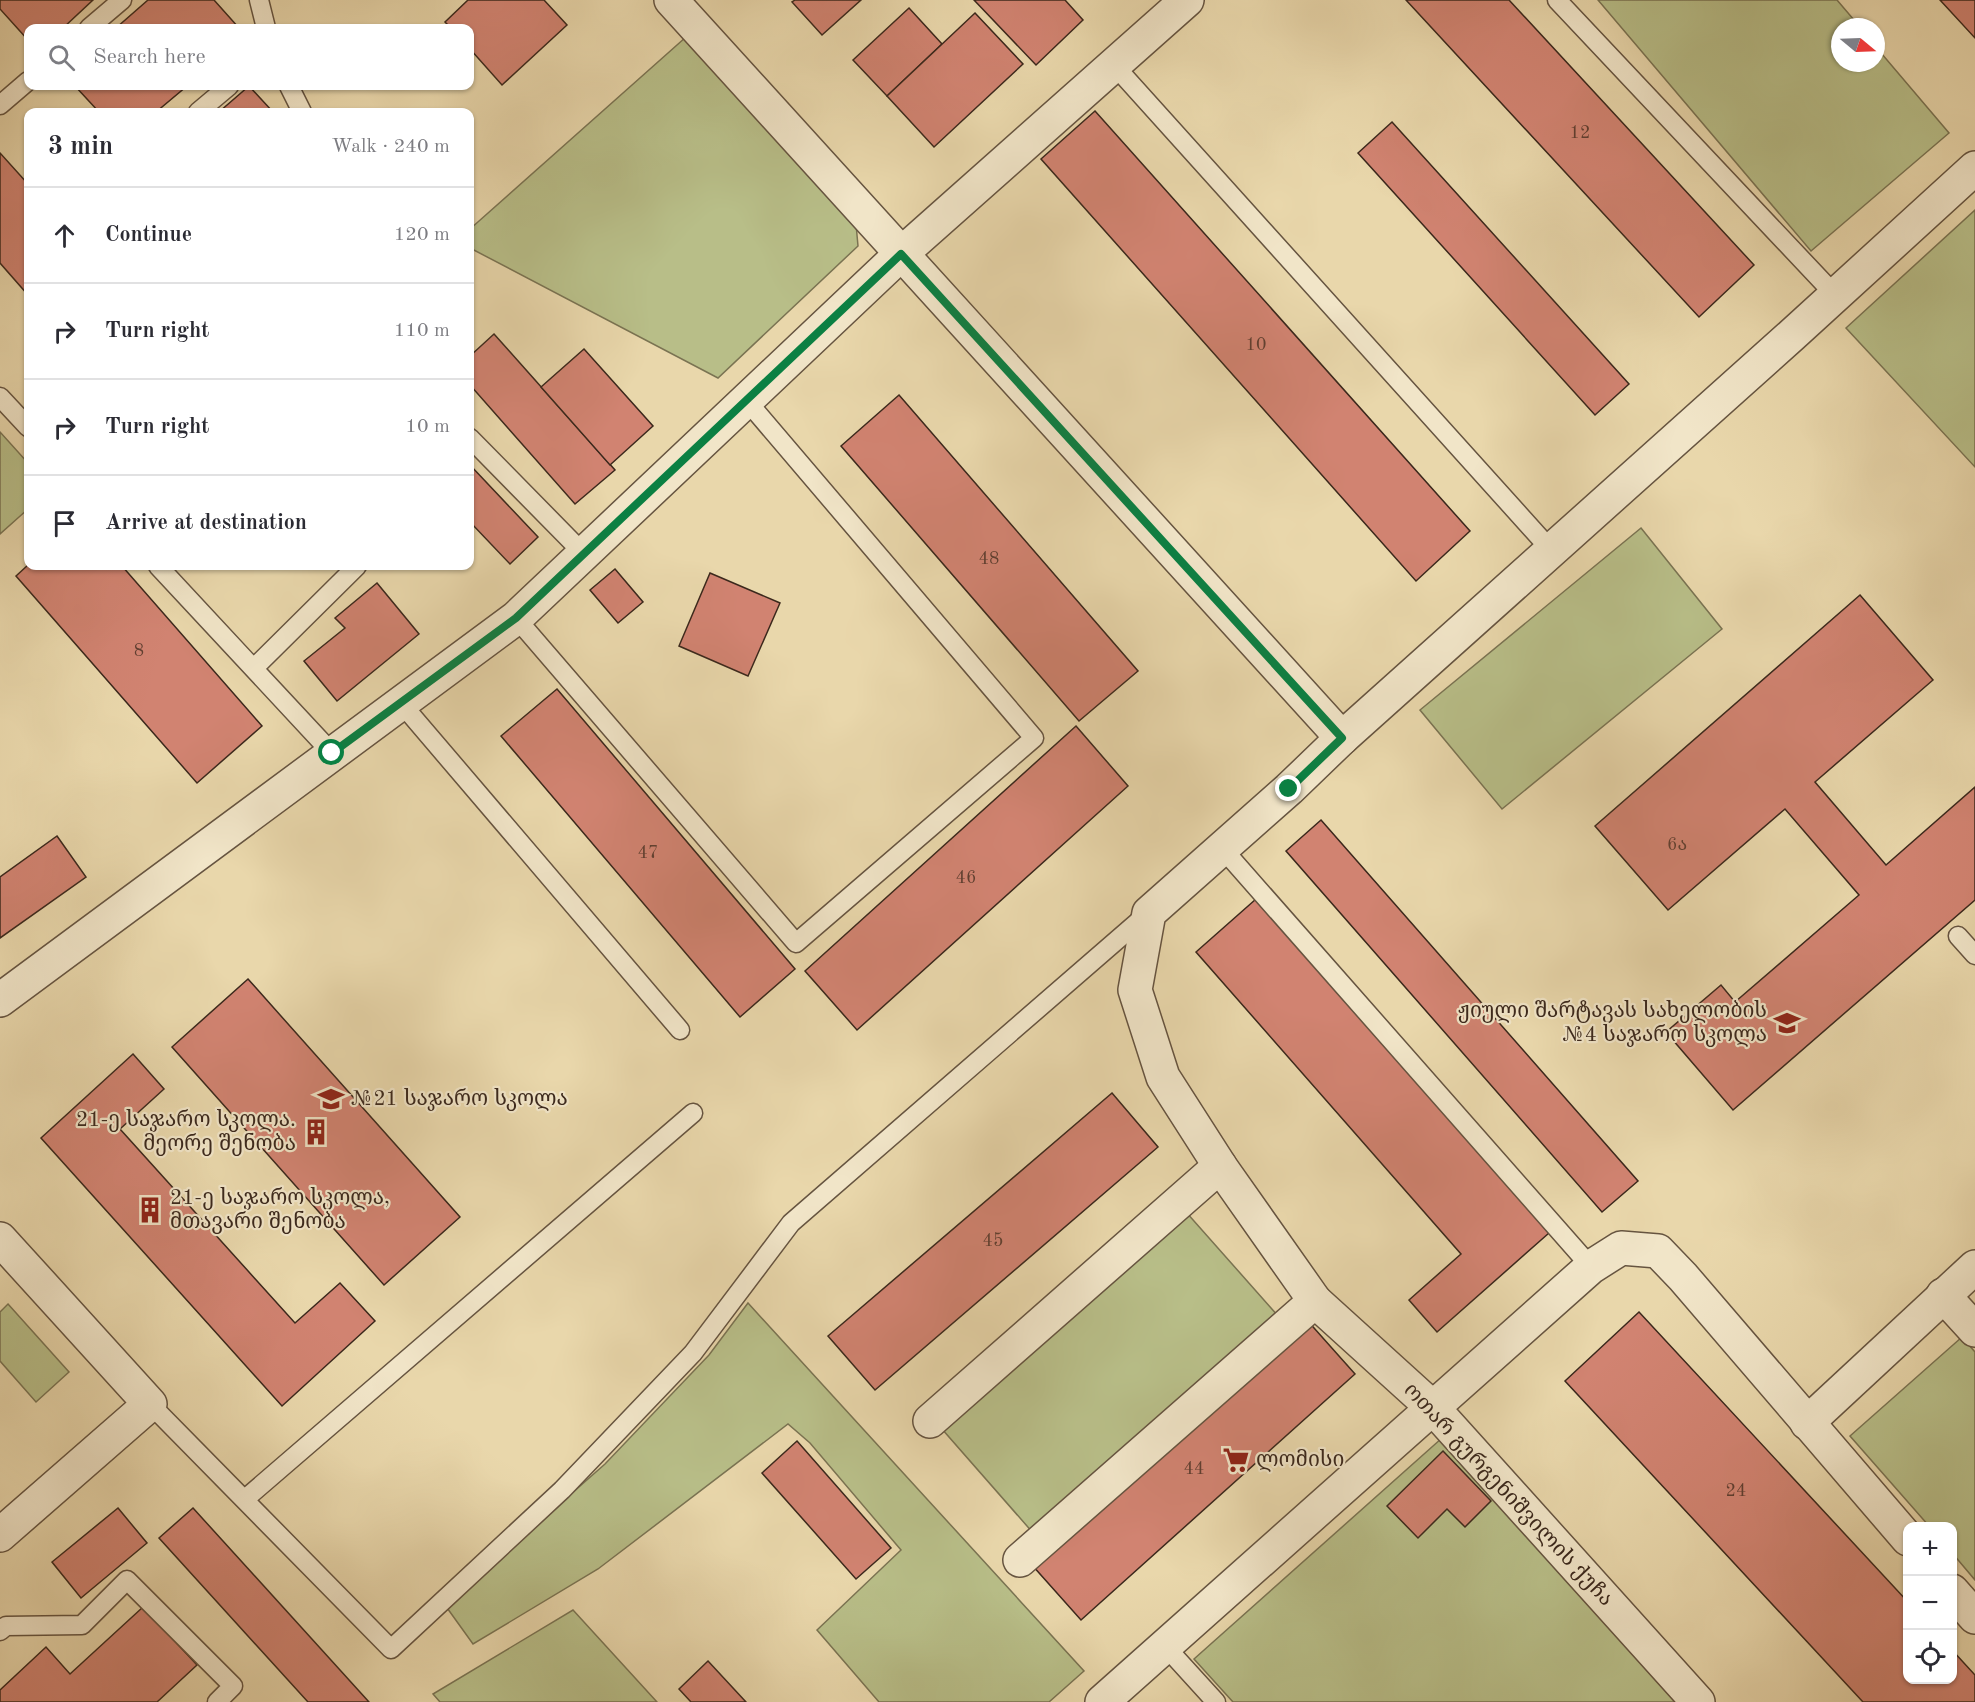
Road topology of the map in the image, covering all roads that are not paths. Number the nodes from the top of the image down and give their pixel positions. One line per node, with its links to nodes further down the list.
1 (122, 0): 6 (lane)
2 (259, 0): 7 (lane)
3 (671, 0): 16 (street)
4 (1187, 0): 8 (street)
5 (1557, 0): 17 (lane)
6 (94, 24)
7 (265, 24)
8 (1114, 65): 16 (street); 22 (lane)
9 (24, 84): 12 (lane)
10 (223, 90): 13 (lane)
11 (291, 90): 14 (lane)
12 (0, 105)
13 (203, 108)
14 (300, 108)
15 (1975, 168): 17 (street)
16 (901, 254): 19 (street); 29 (street)
17 (1836, 296): 22 (street)
18 (0, 397): 20 (lane)
19 (747, 401): 23 (street); 26 (lane)
20 (24, 423)
21 (474, 442): 23 (lane)
22 (1551, 550): 29 (street)
23 (584, 554): 26 (street)
24 (162, 570): 27 (lane)
25 (353, 570): 27 (lane)
26 (516, 618): 28 (street)
27 (254, 668): 30 (lane)
28 (401, 703): 30 (street); 36 (lane)
29 (1342, 738): 31 (street)
30 (332, 753): 35 (street)
31 (1222, 848): 32 (street); 40 (lane)
32 (1149, 913): 38 (street, ოთარ გურგენიშვილის ქუჩა); 49 (lane)
33 (1958, 936): 34 (lane)
34 (1975, 955)
35 (0, 1000)
36 (680, 1030)
37 (693, 1113): 49 (lane)
38 (1220, 1166): 43 (street, ოთარ გურგენიშვილის ქუჩა); 47 (street)
39 (0, 1239): 45 (street)
40 (1591, 1267): 46 (street); 48 (street)
41 (1975, 1267): 42 (street)
42 (1943, 1295): 44 (street); 48 (street)
43 (1315, 1301): 46 (street, ოთარ გურგენიშვილის ქუჩა); 52 (street)
44 (1975, 1330)
45 (150, 1404): 49 (lane); 51 (street)
46 (1432, 1408): 56 (street); 60 (street, ოთარ გურგენიშვილის ქუჩა)
47 (930, 1421)
48 (1807, 1423): 50 (street)
49 (245, 1499)
50 (1903, 1533)
51 (0, 1535)
52 (1020, 1560)
53 (1957, 1596): 54 (street)
54 (1975, 1617)
55 (0, 1631): 57 (lane)
56 (1165, 1646): 58 (street); 59 (lane)
57 (217, 1702)
58 (1102, 1702)
59 (1216, 1702)
60 (1698, 1702)

